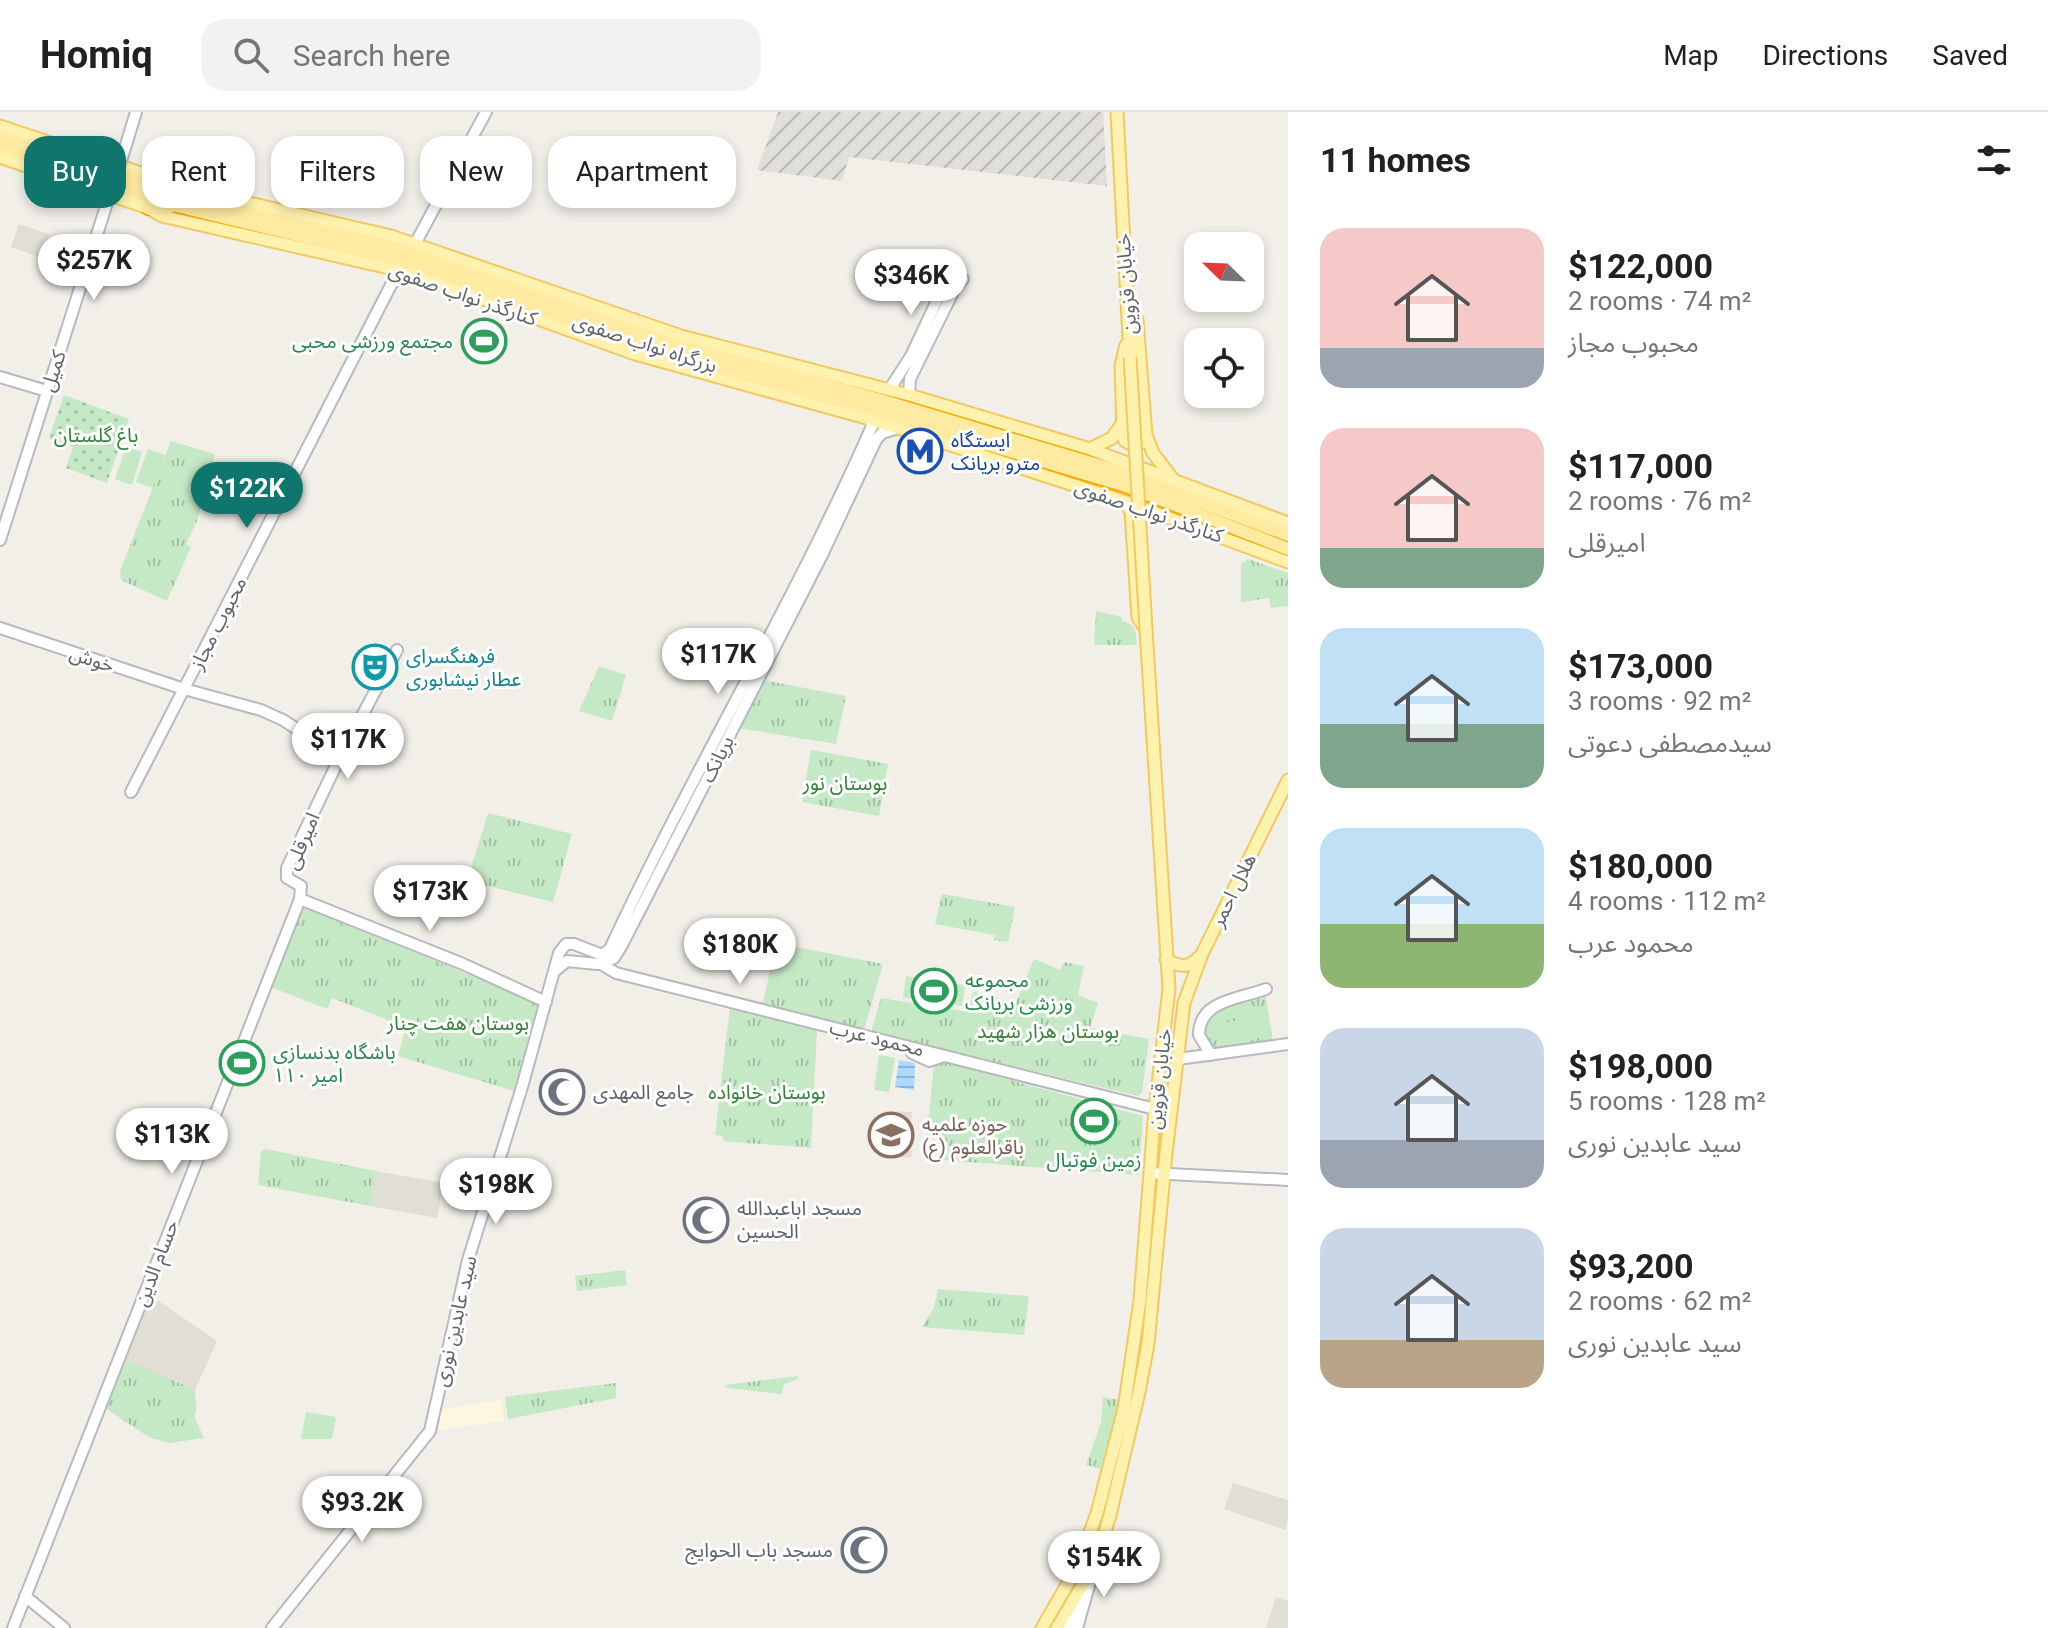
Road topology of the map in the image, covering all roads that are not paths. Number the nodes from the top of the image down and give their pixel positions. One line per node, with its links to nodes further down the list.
1 (136, 112): 26 (main road, کمیل, bridge)
2 (486, 112): 16 (main road)
3 (1117, 112): 23 (main road, خیابان قزوین)
4 (0, 126): 8 (main road, کنارگذر نواب صفوی)
5 (0, 137): 9 (highway, بزرگراه نواب صفوی)
6 (0, 146): 10 (highway, بزرگراه نواب صفوی)
7 (0, 157): 11 (main road, کنارگذر نواب صفوی)
8 (141, 173): 16 (main road, کنارگذر نواب صفوی)
9 (142, 183)
10 (142, 194)
11 (142, 206)
12 (148, 208): 13 (highway); 17 (main road, کنارگذر نواب صفوی)
13 (166, 208)
14 (185, 208): 38 (highway, بزرگراه نواب صفوی)
15 (235, 208): 36 (highway, بزرگراه نواب صفوی)
16 (415, 244): 25 (main road, کنارگذر نواب صفوی)
17 (381, 265): 18 (main road, کنارگذر نواب صفوی); 21 (main road)
18 (411, 273): 21 (main road); 29 (main road, کنارگذر نواب صفوی)
19 (948, 277): 25 (main road)
20 (963, 279): 27 (main road)
21 (392, 283): 43 (main road, محبوب مجاز)
22 (1136, 304): 31 (main road)
23 (1130, 329): 28 (main road); 41 (main road, خیابان قزوین, bridge)
24 (0, 377): 26 (main road)
25 (889, 390): 27 (main road, کنارگذر نواب صفوی)
26 (47, 391): 37 (main road, کمیل)
27 (909, 395): 32 (main road, کنارگذر نواب صفوی)
28 (1123, 416): 31 (main road); 32 (main road)
29 (870, 419): 30 (main road, کنارگذر نواب صفوی); 47 (main road, بریانک)
30 (898, 428): 34 (main road, کنارگذر نواب صفوی); 47 (main road, بریانک)
31 (1146, 435): 33 (main road)
32 (1090, 449): 33 (main road, کنارگذر نواب صفوی)
33 (1173, 479): 35 (main road, کنارگذر نواب صفوی)
34 (1123, 501): 39 (main road, کنارگذر نواب صفوی); 41 (main road)
35 (1288, 523)
36 (1288, 535)
37 (0, 540)
38 (1288, 549)
39 (1288, 562)
40 (0, 628): 43 (main road, خوش)
41 (1146, 630): 53 (main road, خیابان قزوین)
42 (397, 650): 44 (main road, امیرقلی)
43 (184, 689): 44 (main road, خوش); 46 (main road, محبوب مجاز)
44 (340, 757): 48 (main road, امیرقلی)
45 (1288, 780): 51 (main road, هلال احمر)
46 (131, 792)
47 (681, 818): 52 (main road, بریانک)
48 (300, 899): 49 (main road); 50 (main road, حسام الدین)
49 (318, 906): 50 (main road); 56 (main road)
50 (290, 920): 70 (main road, حسام الدین)
51 (1202, 954): 53 (main road); 57 (main road, هلال احمر)
52 (601, 960): 54 (main road); 54 (main road, محمود عرب); 58 (main road, محمود عرب)
53 (1166, 960): 63 (main road, خیابان قزوین)
54 (556, 970): 56 (main road, سید عابدین نوری)
55 (1266, 989): 60 (main road)
56 (546, 1002): 73 (main road, سید عابدین نوری)
57 (1184, 1003): 62 (main road, خیابان قزوین)
58 (866, 1035): 61 (main road, محمود عرب); 61 (main road)
59 (1288, 1044): 60 (main road)
60 (1211, 1055): 62 (main road)
61 (944, 1056): 63 (main road, محمود عرب)
62 (1178, 1059): 65 (main road, خیابان قزوین)
63 (1155, 1109): 64 (main road, خیابان قزوین)
64 (1150, 1173): 65 (main road); 68 (main road, خیابان قزوین)
65 (1164, 1174): 66 (main road); 67 (main road, خیابان قزوین)
66 (1288, 1180)
67 (1096, 1562): 69 (main road, خیابان قزوین); 77 (main road)
68 (1066, 1586): 69 (main road); 74 (main road, خیابان قزوین)
69 (1079, 1593): 75 (main road, خیابان قزوین); 76 (main road)
70 (25, 1596): 71 (main road, حسام الدین); 72 (main road)
71 (13, 1628)
72 (64, 1628)
73 (272, 1628)
74 (1042, 1628)
75 (1057, 1628)
76 (1069, 1628)
77 (1077, 1628)

